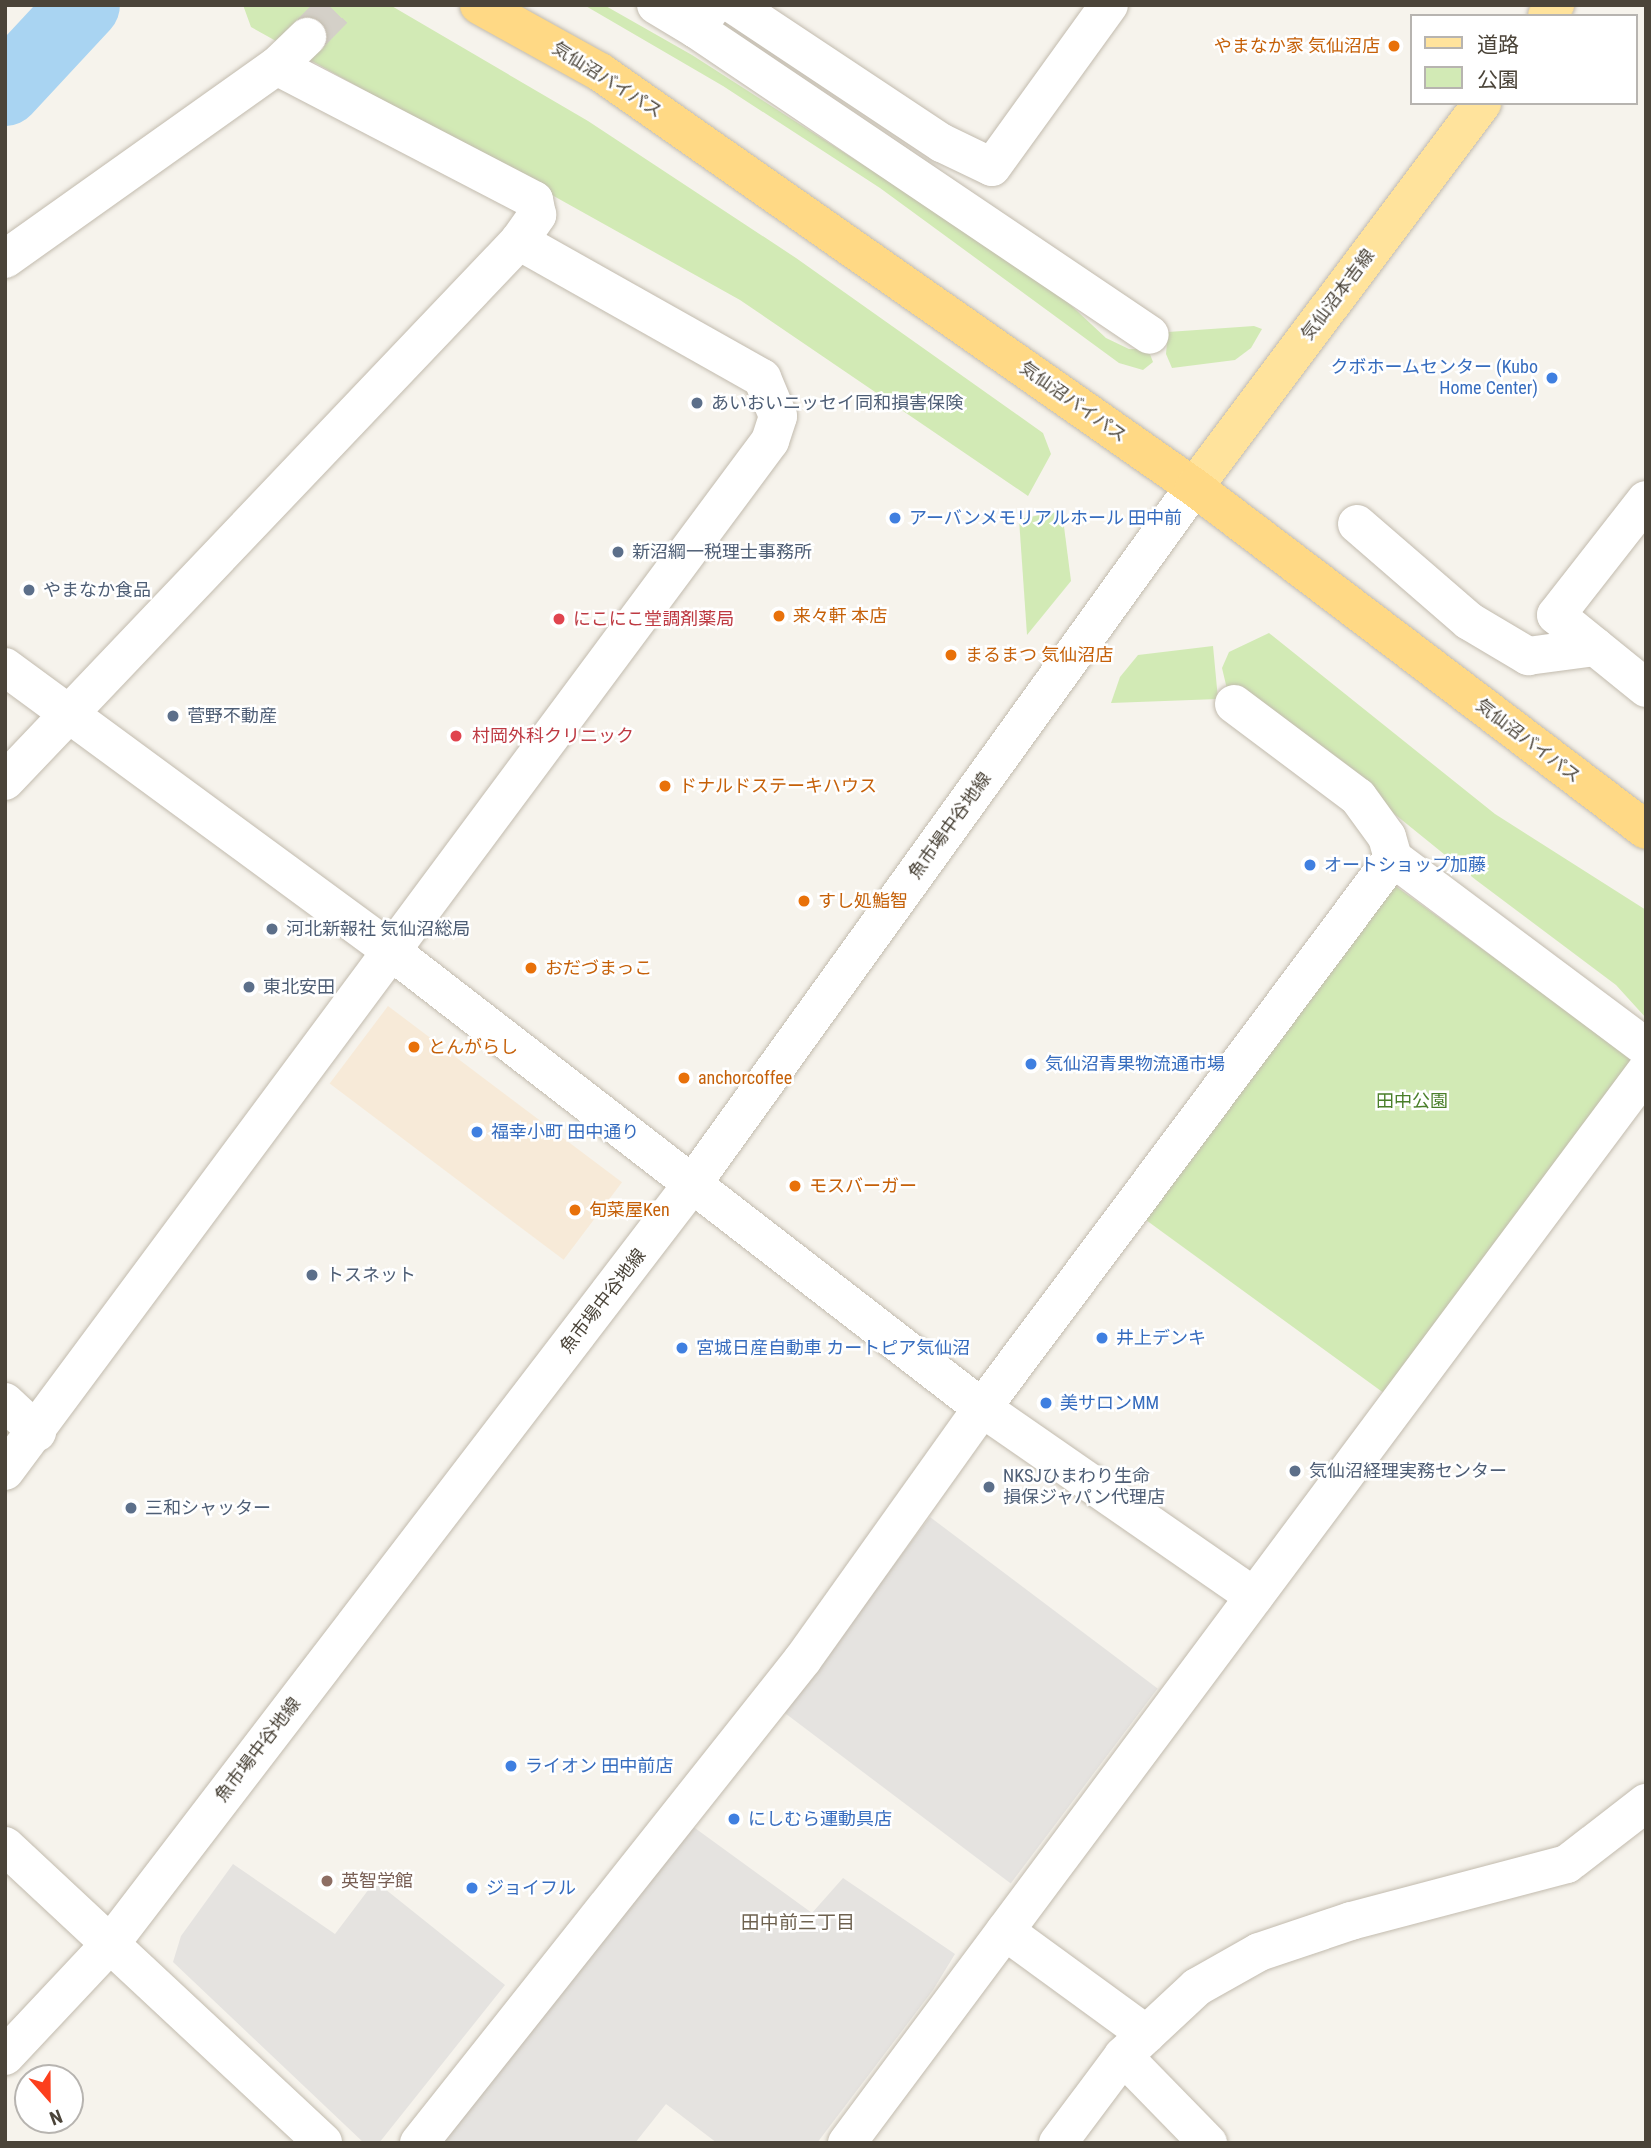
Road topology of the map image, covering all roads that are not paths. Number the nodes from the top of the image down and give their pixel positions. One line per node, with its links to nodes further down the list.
1 (479, 5): 12 (highway, 気仙沼バイパス)
2 (656, 5): 5 (street)
3 (734, 5): 4 (street)
4 (1109, 5)
5 (705, 17): 11 (street)
6 (307, 37): 7 (street)
7 (277, 66): 9 (street); 10 (street)
8 (1480, 105): 12 (main road, 気仙沼本吉線)
9 (519, 242): 19 (street); 23 (street)
10 (5, 259)
11 (1150, 335)
12 (1194, 486): 21 (highway, 気仙沼バイパス); 26 (street, 魚市場中谷地線)
13 (1646, 500): 15 (street)
14 (1357, 524): 15 (street)
15 (1595, 647): 17 (street)
16 (5, 667): 19 (street)
17 (1646, 688)
18 (1234, 704): 22 (street)
19 (66, 716): 20 (street); 23 (street)
20 (5, 780)
21 (1646, 830)
22 (1393, 858): 24 (street); 28 (street)
23 (391, 951): 26 (street); 29 (street)
24 (1646, 1047)
25 (1646, 1071): 31 (street)
26 (693, 1183): 28 (street); 35 (street, 魚市場中谷地線)
27 (5, 1402): 29 (street)
28 (982, 1408): 31 (street); 39 (street)
29 (37, 1432): 30 (street)
30 (5, 1471)
31 (1254, 1596): 34 (street)
32 (1644, 1808): 36 (street)
33 (5, 1846): 35 (street)
34 (1005, 1931): 36 (street); 40 (street)
35 (111, 1942): 37 (street, 魚市場中谷地線); 38 (street)
36 (1135, 2045): 41 (street); 42 (street)
37 (5, 2056)
38 (323, 2143)
39 (419, 2143)
40 (847, 2143)
41 (1058, 2143)
42 (1208, 2143)

